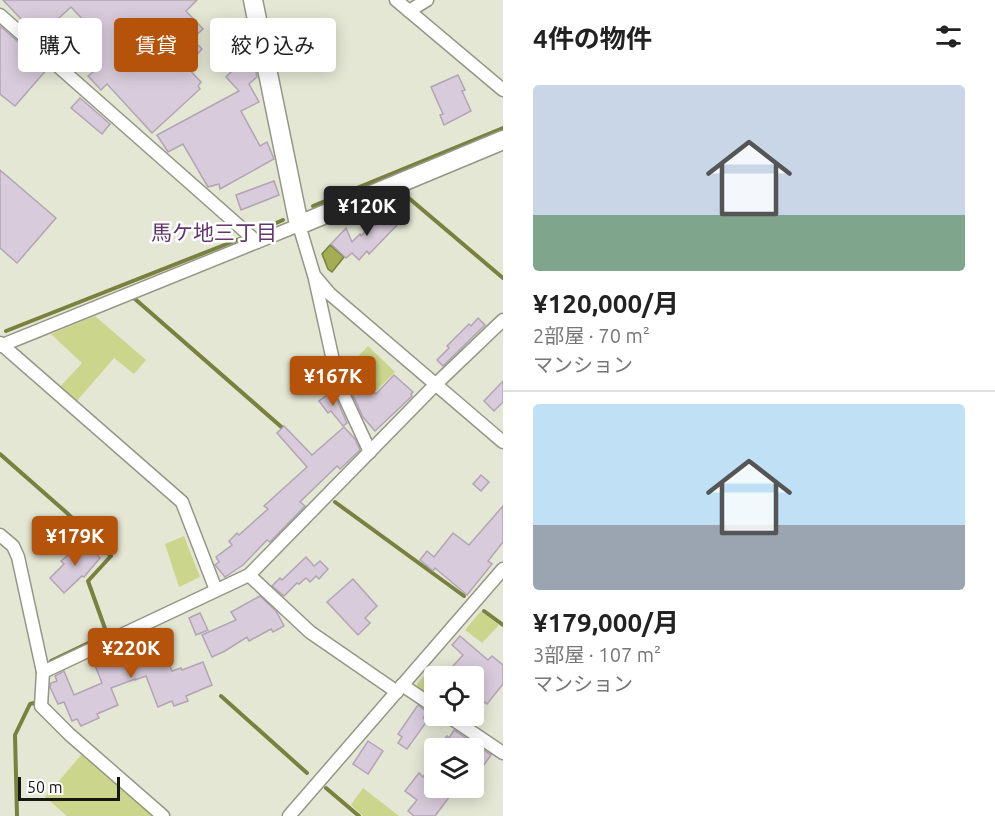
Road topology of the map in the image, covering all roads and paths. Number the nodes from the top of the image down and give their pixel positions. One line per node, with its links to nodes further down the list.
1 (253, 0): 8 (street)
2 (396, 0): 4 (street)
3 (427, 0): 4 (street)
4 (409, 11): 6 (street)
5 (0, 15): 9 (street)
6 (503, 90)
7 (503, 140): 8 (street)
8 (300, 225): 9 (street); 10 (street)
9 (257, 242): 12 (street)
10 (314, 275): 13 (street); 15 (street)
11 (503, 320): 13 (street)
12 (1, 345): 19 (street)
13 (436, 384): 14 (street); 15 (street)
14 (503, 442)
15 (370, 452): 18 (street)
16 (0, 535): 20 (street)
17 (503, 569): 21 (street)
18 (249, 575): 19 (street); 21 (street)
19 (216, 590): 20 (street)
20 (43, 672): 25 (street)
21 (400, 688): 22 (street); 26 (street)
22 (424, 701)
23 (463, 726): 24 (street)
24 (503, 753)
25 (163, 816)
26 (289, 816)

